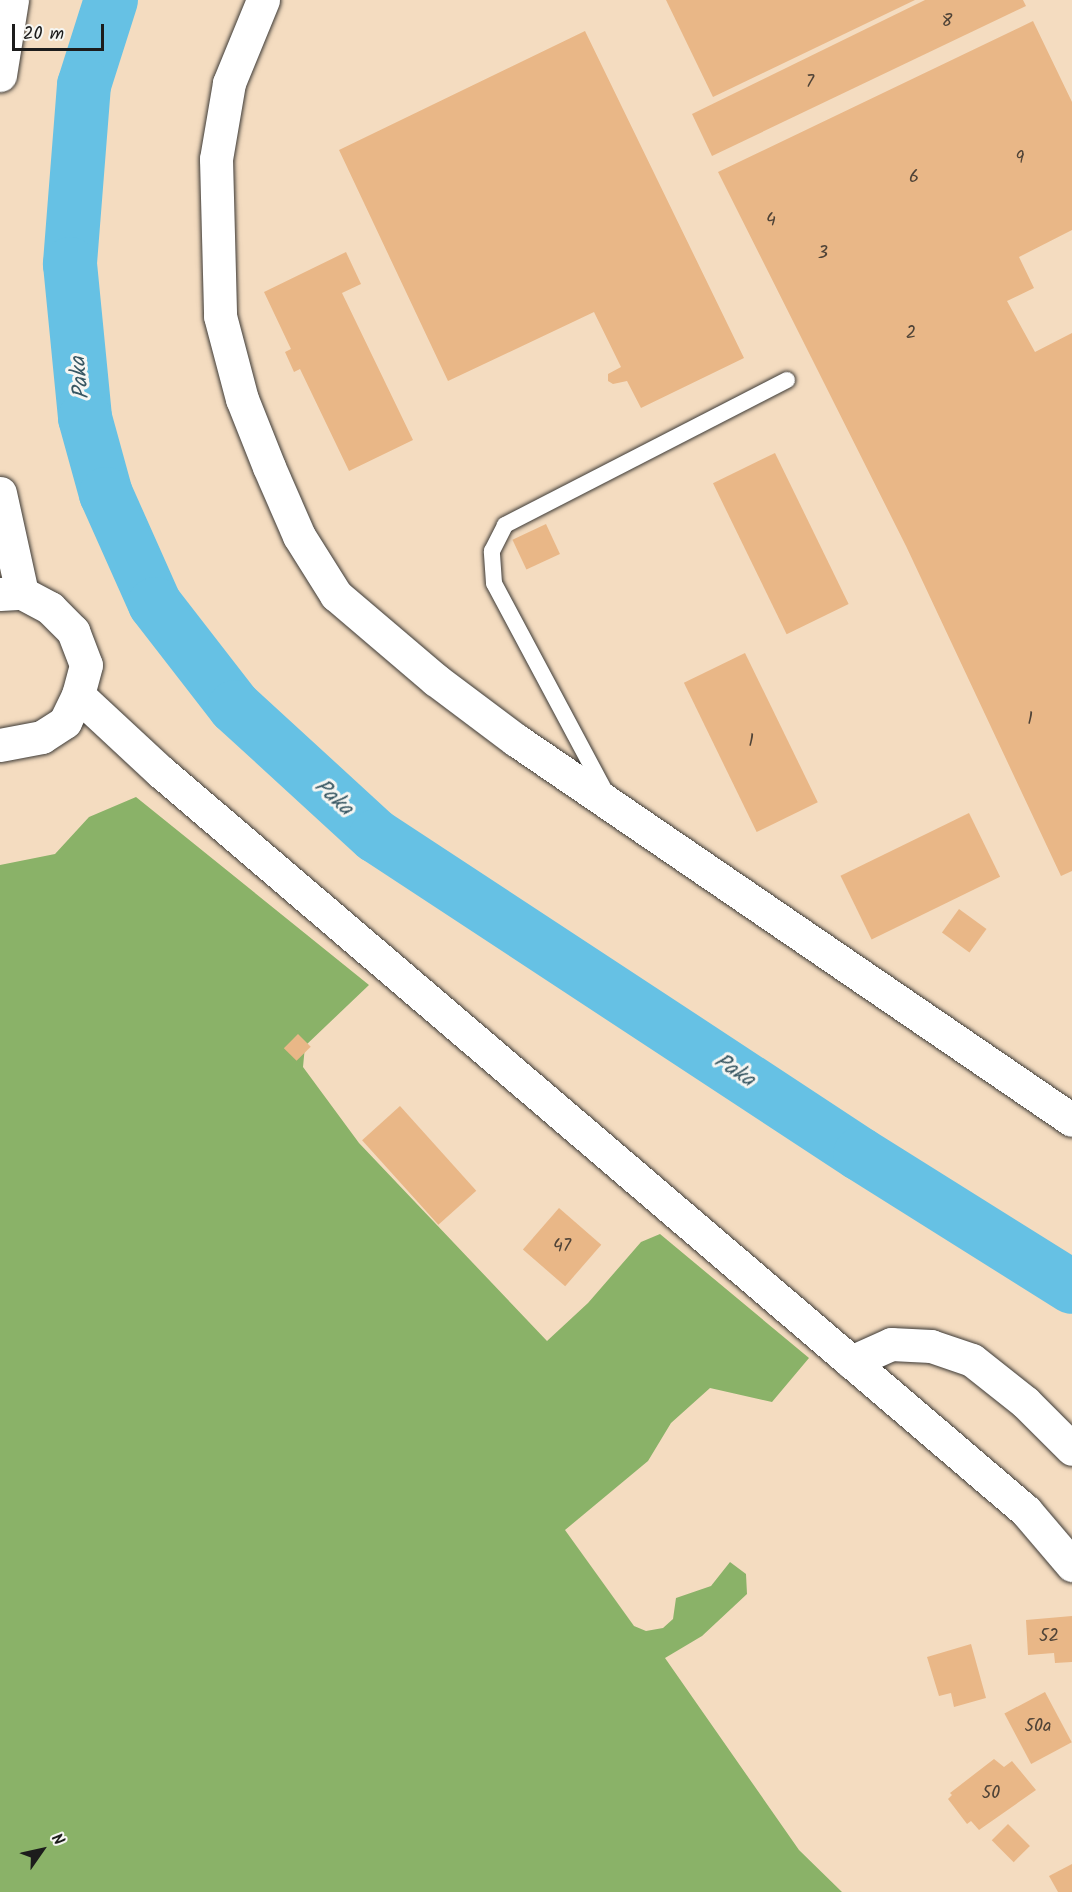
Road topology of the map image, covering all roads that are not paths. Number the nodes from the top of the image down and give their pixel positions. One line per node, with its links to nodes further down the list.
1 (12, 0): 3 (street)
2 (262, 0): 9 (street)
3 (0, 75)
4 (787, 380): 9 (lane)
5 (0, 493): 6 (street)
6 (11, 593): 7 (street)
7 (78, 695): 8 (street); 11 (street)
8 (0, 745)
9 (615, 809): 10 (street)
10 (1072, 1120)
11 (851, 1362): 12 (street); 13 (street)
12 (1072, 1449)
13 (1072, 1565)

